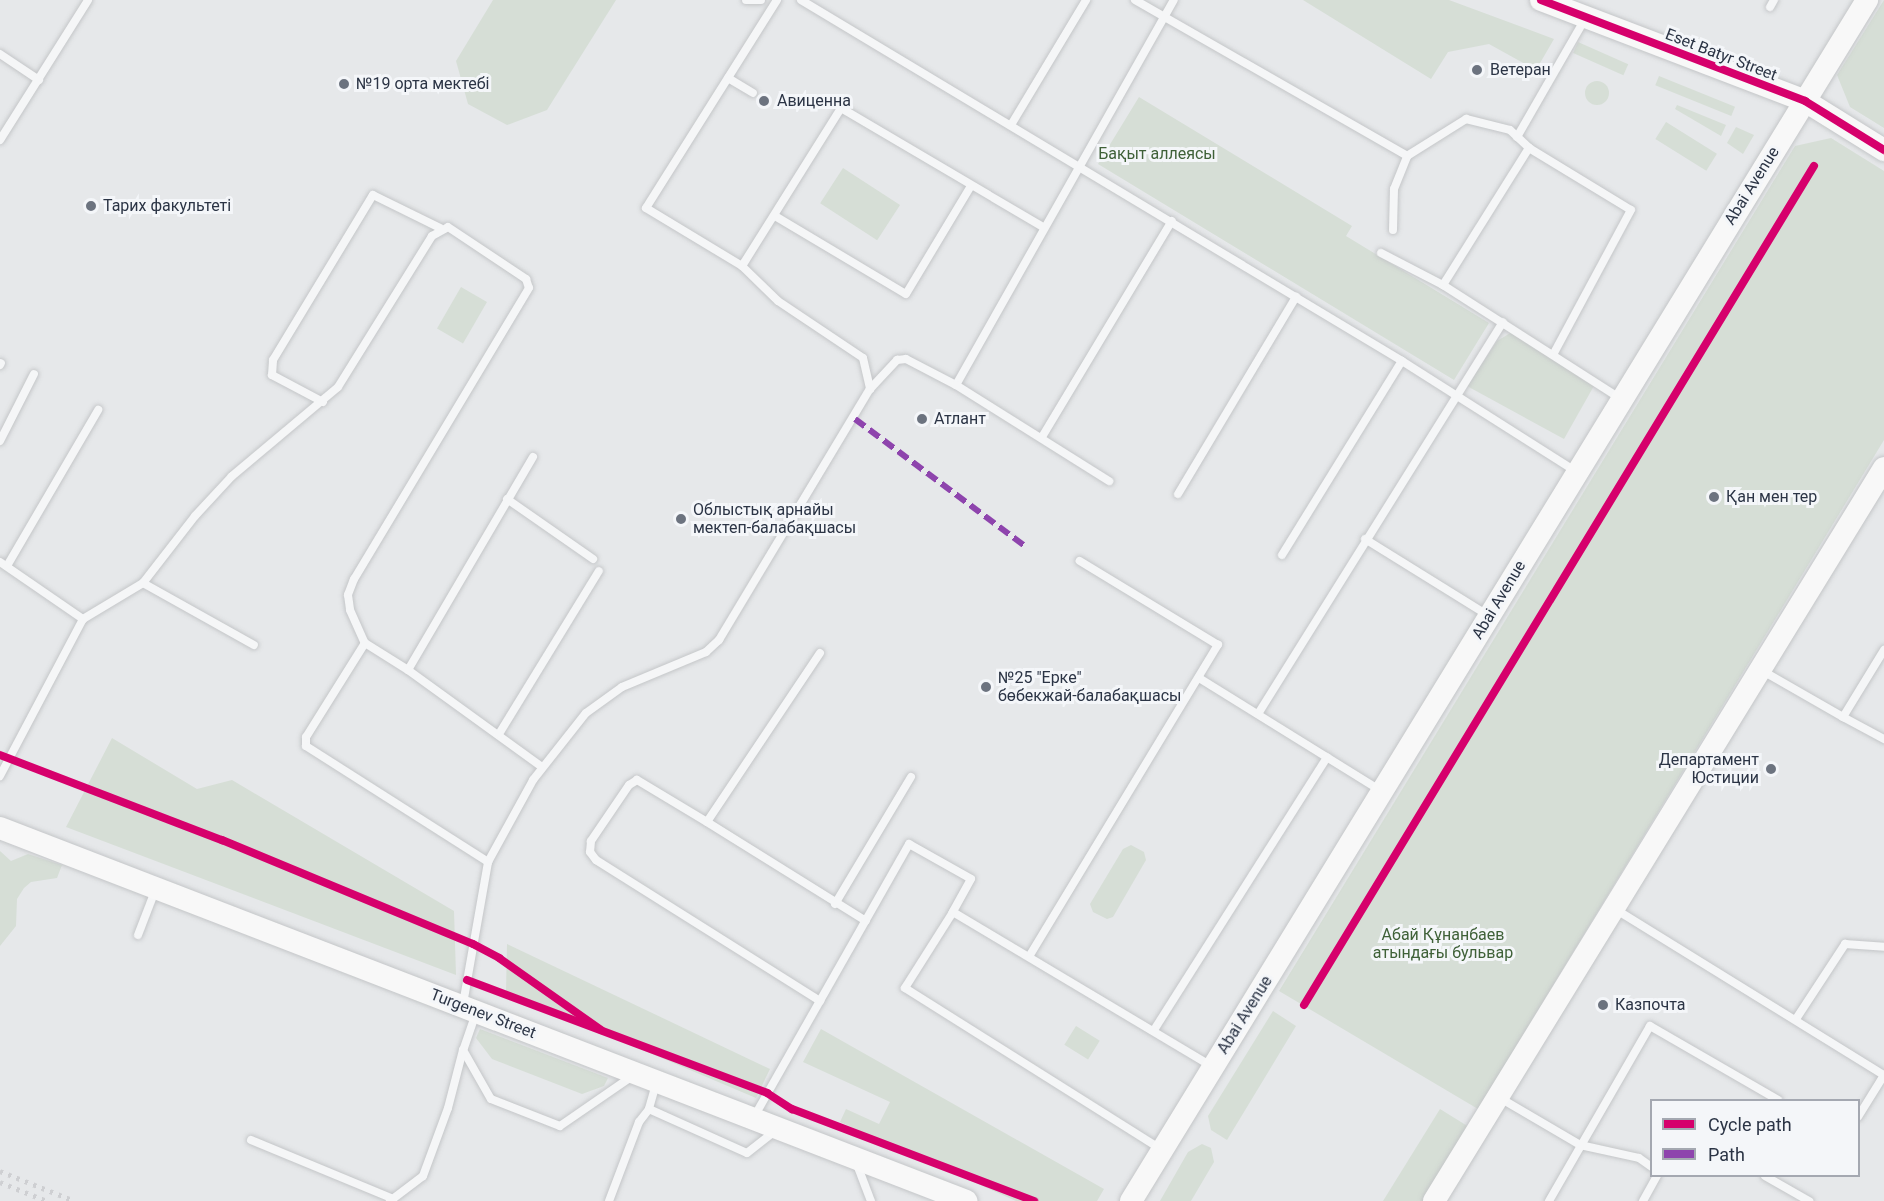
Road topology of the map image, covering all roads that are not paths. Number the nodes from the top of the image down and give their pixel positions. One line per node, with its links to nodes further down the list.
1 (88, 0): 15 (lane)
2 (746, 0): 3 (lane)
3 (761, 0)
4 (777, 0): 14 (lane)
5 (801, 0): 18 (lane)
6 (1086, 0): 18 (lane)
7 (1135, 0): 11 (lane)
8 (1174, 0): 11 (lane)
9 (1541, 0): 12 (main road, Eset Batyr Street)
10 (1867, 0): 17 (main road, Abai Avenue)
11 (1165, 15): 23 (lane); 24 (lane)
12 (1586, 17): 17 (main road, Eset Batyr Street); 19 (lane)
13 (0, 54): 15 (lane)
14 (728, 78): 16 (lane); 32 (lane)
15 (39, 80): 20 (lane)
16 (753, 93)
17 (1805, 101): 22 (main road, Eset Batyr Street); 42 (main road, Abai Avenue)
18 (1011, 125): 24 (lane)
19 (1517, 137): 21 (lane); 23 (lane)
20 (0, 140)
21 (1528, 148): 33 (lane); 36 (lane)
22 (1884, 150)
23 (1407, 156): 30 (lane)
24 (1079, 166): 27 (lane); 28 (lane)
25 (972, 186): 26 (lane); 26 (lane); 28 (lane)
26 (775, 216): 32 (lane)
27 (1172, 222): 34 (lane); 45 (lane)
28 (1043, 227): 39 (lane)
29 (440, 228): 43 (lane); 43 (lane); 62 (lane)
30 (1393, 230)
31 (1381, 253): 33 (lane)
32 (742, 266): 40 (lane)
33 (1443, 285): 35 (lane)
34 (1296, 297): 37 (lane); 51 (lane)
35 (1503, 322): 36 (lane); 41 (lane)
36 (1554, 354): 42 (lane)
37 (1402, 361): 41 (lane); 54 (lane)
38 (34, 374): 46 (lane)
39 (956, 385): 40 (lane); 45 (lane)
40 (870, 389): 74 (lane)
41 (1456, 395): 48 (lane); 53 (lane)
42 (1620, 399): 48 (main road, Abai Avenue)
43 (323, 402): 59 (lane)
44 (98, 410): 57 (lane)
45 (1042, 437): 50 (lane)
46 (0, 441)
47 (533, 457): 52 (lane)
48 (1577, 472): 60 (main road, Abai Avenue)
49 (1882, 478): 67 (main road)
50 (1109, 482)
51 (1178, 494)
52 (507, 499): 55 (lane); 66 (lane)
53 (1365, 539): 60 (lane); 69 (lane)
54 (1282, 555)
55 (593, 559)
56 (1080, 561): 68 (lane)
57 (4, 564): 61 (lane)
58 (600, 571): 71 (lane)
59 (143, 583): 61 (lane); 63 (lane)
60 (1489, 616): 77 (main road, Abai Avenue)
61 (83, 619): 75 (lane)
62 (365, 643): 66 (lane); 80 (lane)
63 (254, 645)
64 (1884, 651): 70 (lane)
65 (820, 653): 78 (lane)
66 (408, 670): 71 (lane)
67 (1761, 670): 70 (lane); 83 (main road)
68 (1198, 678): 69 (lane); 88 (lane)
69 (1258, 714): 73 (lane)
70 (1843, 717): 72 (lane)
71 (499, 734): 74 (lane)
72 (1884, 739)
73 (1327, 757): 77 (lane); 92 (lane)
74 (542, 767): 80 (lane)
75 (0, 776)
76 (911, 777): 82 (lane)
77 (1382, 792): 94 (main road, Abai Avenue)
78 (707, 822): 82 (lane); 89 (lane)
79 (0, 828): 81 (main road, Turgenev Street)
80 (488, 862): 90 (lane)
81 (156, 888): 86 (lane); 90 (main road, Turgenev Street)
82 (835, 904): 85 (lane)
83 (1615, 909): 91 (lane); 97 (main road)
84 (952, 912): 85 (lane); 88 (lane); 105 (lane)
85 (866, 921): 89 (lane)
86 (138, 935)
87 (1884, 947): 91 (lane)
88 (1030, 955): 92 (lane)
89 (819, 1001): 101 (lane)
90 (470, 1009): 93 (lane); 96 (main road, Turgenev Street)
91 (1796, 1019): 95 (lane)
92 (1154, 1030): 94 (lane)
93 (463, 1050): 96 (lane); 110 (lane)
94 (1213, 1067): 105 (main road, Abai Avenue)
95 (1884, 1075): 100 (lane)
96 (647, 1077): 99 (lane); 101 (main road, Turgenev Street)
97 (1500, 1098): 104 (lane); 116 (main road)
98 (1775, 1099): 104 (lane)
99 (649, 1109): 102 (lane); 112 (lane)
100 (1860, 1114)
101 (754, 1117): 102 (main road, Turgenev Street)
102 (779, 1127): 106 (main road, Turgenev Street)
103 (251, 1140): 110 (lane)
104 (1580, 1145): 107 (lane); 117 (lane)
105 (1162, 1150): 115 (main road, Abai Avenue)
106 (854, 1157): 113 (lane); 114 (main road, Turgenev Street)
107 (1650, 1166)
108 (1657, 1177): 118 (lane)
109 (1768, 1177): 111 (lane)
110 (390, 1200)
111 (1806, 1200)
112 (609, 1201)
113 (871, 1201)
114 (966, 1201)
115 (1131, 1201)
116 (1434, 1201)
117 (1549, 1201)
118 (1643, 1201)

